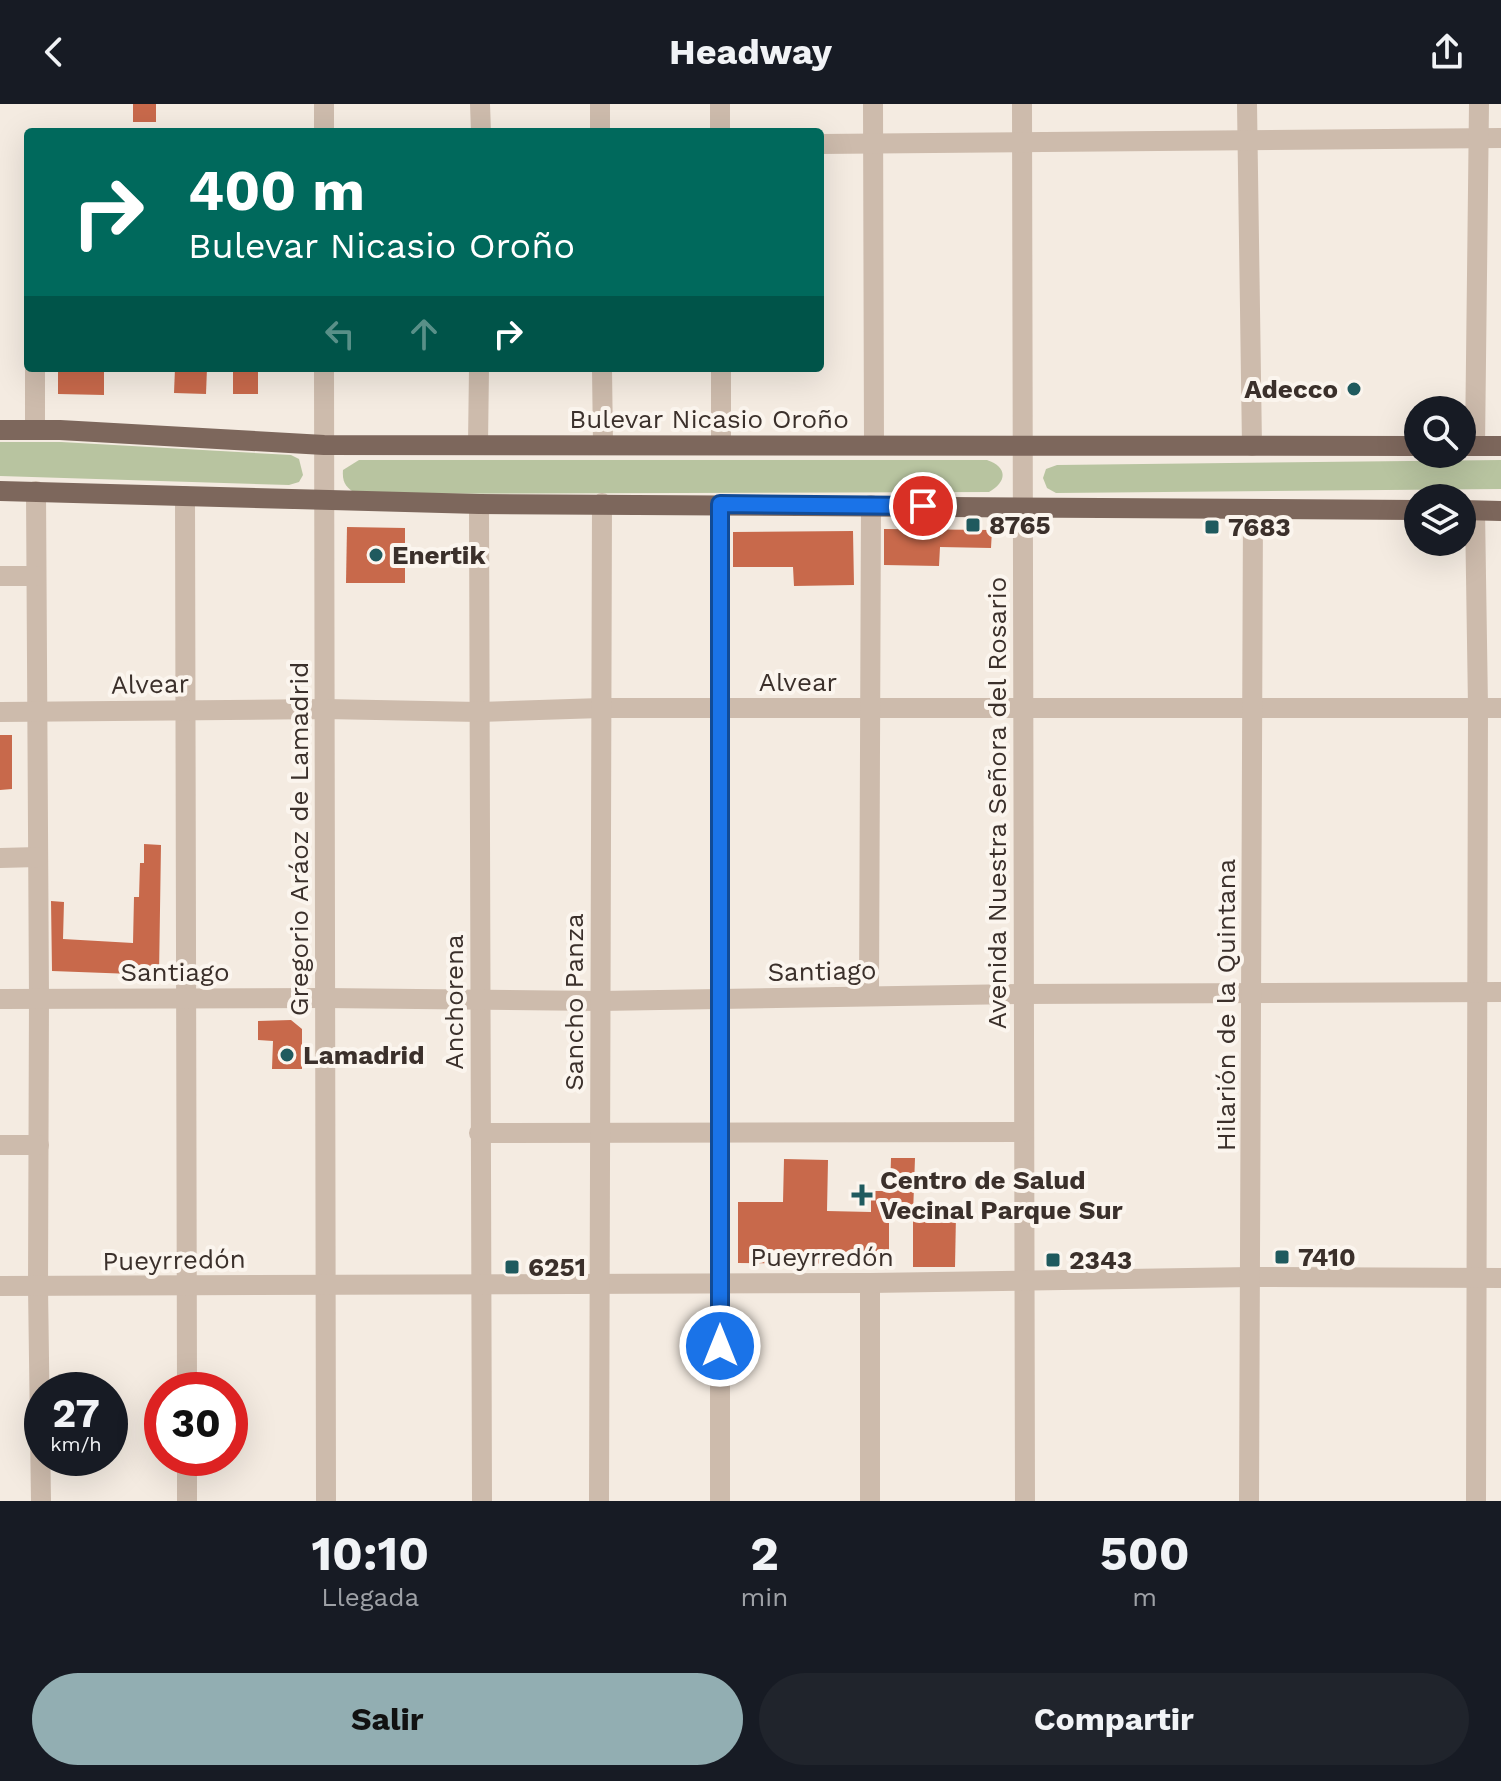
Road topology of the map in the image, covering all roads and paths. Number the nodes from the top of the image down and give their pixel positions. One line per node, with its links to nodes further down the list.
1 (324, 104): 9 (street)
2 (480, 104): 10 (street)
3 (600, 104): 11 (street)
4 (720, 104): 12 (street)
5 (873, 104): 18 (street)
6 (1022, 104): 17 (street, Avenida Nuestra Señora del Rosario)
7 (1247, 104): 15 (street)
8 (1479, 104): 13 (street)
9 (324, 128)
10 (481, 128)
11 (600, 128)
12 (720, 128)
13 (1479, 138): 14 (street); 15 (street); 24 (street)
14 (1501, 138)
15 (1246, 142): 17 (street); 33 (street)
16 (824, 144): 18 (street)
17 (1022, 144): 18 (street); 32 (street, Avenida Nuestra Señora del Rosario)
18 (873, 145): 31 (street)
19 (35, 372): 26 (street)
20 (324, 372): 28 (street, Gregorio Aráoz de Lamadrid)
21 (479, 372): 27 (street)
22 (602, 372): 29 (street)
23 (721, 372): 30 (street)
24 (1470, 396)
25 (0, 430): 26 (main road, Bulevar Nicasio Oroño)
26 (35, 430): 28 (main road, Bulevar Nicasio Oroño)
27 (478, 444): 28 (main road, Bulevar Nicasio Oroño); 29 (main road, Bulevar Nicasio Oroño)
28 (324, 445): 40 (street, Gregorio Aráoz de Lamadrid)
29 (603, 445): 30 (main road, Bulevar Nicasio Oroño)
30 (721, 445): 31 (main road, Bulevar Nicasio Oroño)
31 (874, 445): 32 (main road, Bulevar Nicasio Oroño)
32 (1022, 445): 33 (main road, Bulevar Nicasio Oroño); 45 (street, Avenida Nuestra Señora del Rosario)
33 (1252, 446): 34 (main road, Bulevar Nicasio Oroño)
34 (1404, 446)
35 (1476, 446): 36 (main road)
36 (1501, 446)
37 (0, 491): 38 (main road)
38 (36, 491): 39 (main road); 52 (street)
39 (185, 496): 40 (main road); 60 (street)
40 (324, 501): 42 (main road); 61 (street, Gregorio Aráoz de Lamadrid)
41 (602, 503): 42 (main road); 43 (main road); 56 (street, Sancho Panza)
42 (479, 504): 64 (street, Anchorena)
43 (720, 504): 44 (main road); 57 (street)
44 (871, 505): 45 (main road); 58 (street)
45 (1023, 507): 46 (main road); 53 (street, Avenida Nuestra Señora del Rosario)
46 (1253, 509): 47 (main road); 54 (street, Hilarión de la Quintana)
47 (1404, 510)
48 (1476, 510): 49 (main road)
49 (1501, 511)
50 (1470, 556): 55 (street)
51 (0, 576): 52 (street)
52 (36, 576): 63 (street)
53 (1023, 707): 54 (street, Alvear); 58 (street, Alvear); 70 (street, Avenida Nuestra Señora del Rosario)
54 (1252, 707): 55 (street, Alvear); 68 (street, Hilarión de la Quintana)
55 (1478, 707): 59 (street, Alvear); 67 (street)
56 (601, 708): 57 (street, Alvear); 64 (street, Alvear); 78 (street, Sancho Panza)
57 (720, 708): 58 (street, Alvear); 76 (street)
58 (870, 708): 71 (street)
59 (1501, 708)
60 (186, 709): 61 (street, Alvear); 63 (street, Alvear); 75 (street)
61 (325, 709): 64 (street, Alvear); 73 (street, Gregorio Aráoz de Lamadrid)
62 (0, 712): 63 (street, Alvear)
63 (37, 712): 65 (street)
64 (479, 712): 77 (street, Anchorena)
65 (38, 857): 66 (street); 72 (street)
66 (0, 858)
67 (1477, 991): 68 (street, Santiago); 69 (street, Santiago); 86 (street)
68 (1252, 992): 70 (street, Santiago); 85 (street, Hilarión de la Quintana)
69 (1501, 992)
70 (1023, 994): 71 (street, Santiago); 80 (street, Avenida Nuestra Señora del Rosario)
71 (869, 996): 76 (street, Santiago)
72 (39, 998): 74 (street, Santiago); 75 (street, Santiago); 84 (street)
73 (325, 998): 75 (street, Santiago); 77 (street, Santiago); 92 (street, Gregorio Aráoz de Lamadrid)
74 (0, 999)
75 (186, 999): 96 (street)
76 (720, 999): 78 (street, Santiago); 79 (street)
77 (480, 1001): 78 (street, Santiago); 81 (street, Anchorena)
78 (600, 1001): 82 (street, Sancho Panza)
79 (720, 1132): 80 (street); 82 (street); 90 (street)
80 (1024, 1132): 88 (street, Avenida Nuestra Señora del Rosario)
81 (479, 1133): 82 (street); 93 (street, Anchorena)
82 (600, 1133): 89 (street, Sancho Panza)
83 (0, 1145): 84 (street)
84 (39, 1145): 95 (street)
85 (1251, 1277): 86 (street, Pueyrredón); 88 (street, Pueyrredón); 107 (street, Hilarión de la Quintana)
86 (1476, 1277): 87 (street, Pueyrredón); 108 (street)
87 (1501, 1278)
88 (1024, 1280): 91 (street, Pueyrredón); 106 (street, Avenida Nuestra Señora del Rosario)
89 (599, 1282): 90 (street, Pueyrredón); 93 (street, Pueyrredón); 103 (street, Sancho Panza)
90 (720, 1283): 91 (street, Pueyrredón); 104 (street)
91 (870, 1283): 105 (street)
92 (326, 1284): 93 (street, Pueyrredón); 96 (street, Pueyrredón); 101 (street, Gregorio Aráoz de Lamadrid)
93 (483, 1285): 102 (street, Anchorena)
94 (0, 1286): 95 (street, Pueyrredón)
95 (38, 1287): 96 (street, Pueyrredón); 99 (street)
96 (187, 1287): 97 (street)
97 (187, 1372)
98 (187, 1476): 100 (street)
99 (41, 1501)
100 (187, 1501)
101 (326, 1501)
102 (482, 1501)
103 (599, 1501)
104 (720, 1501)
105 (870, 1501)
106 (1025, 1501)
107 (1249, 1501)
108 (1476, 1501)

